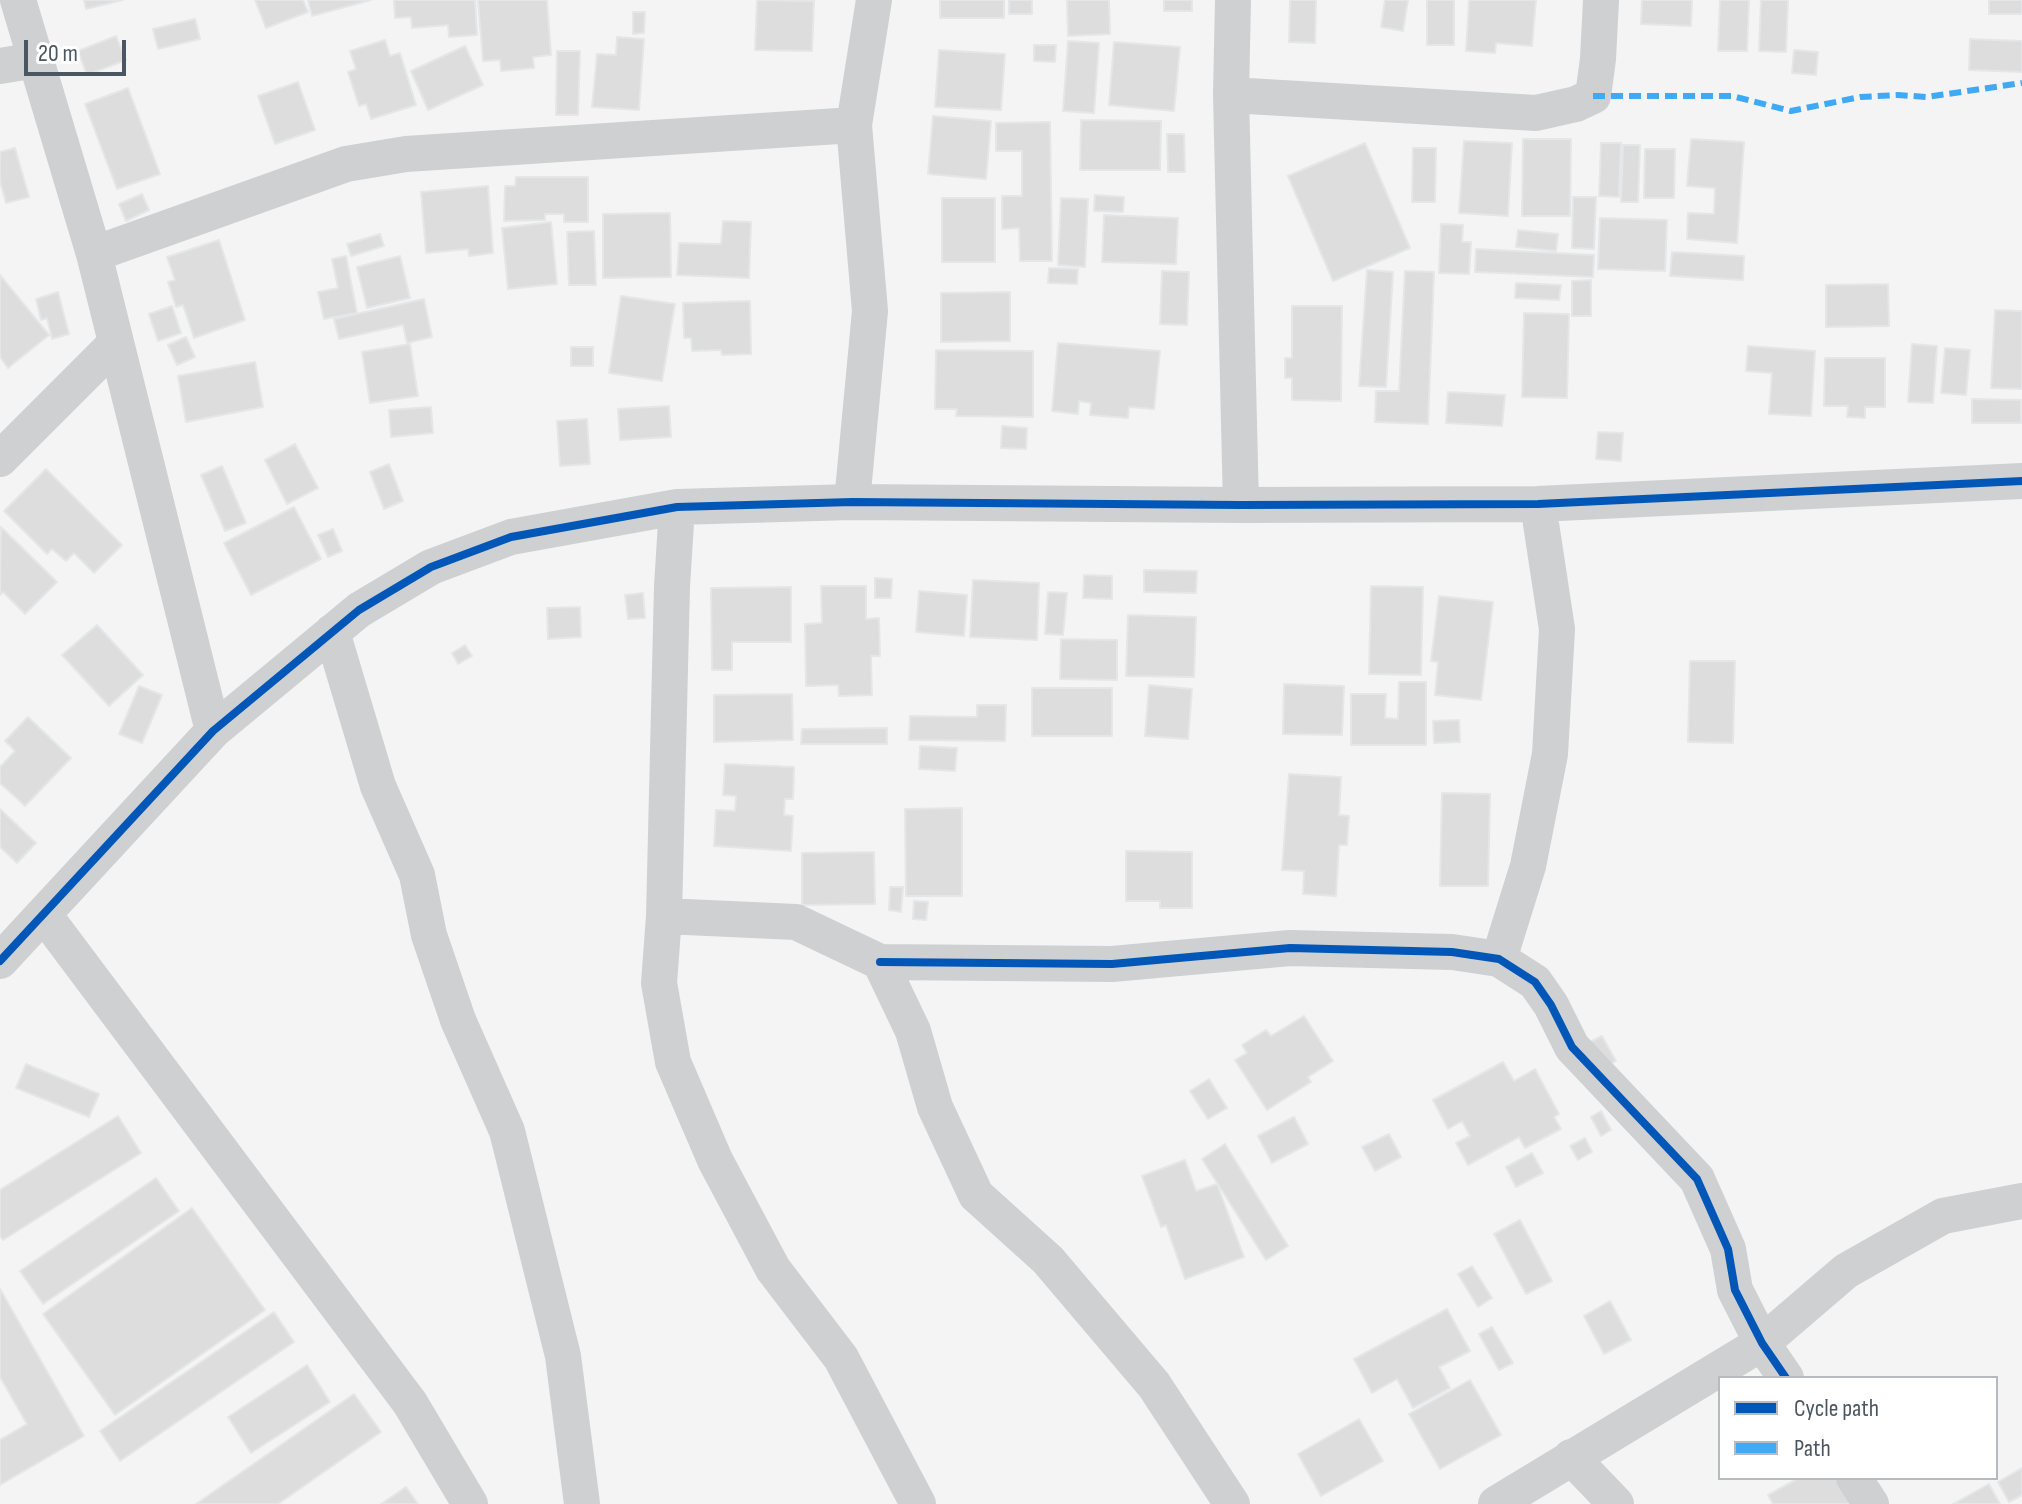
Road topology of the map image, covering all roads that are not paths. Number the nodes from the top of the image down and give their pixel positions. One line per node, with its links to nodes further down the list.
1 (18, 0): 5 (street)
2 (874, 0): 8 (street)
3 (1233, 0): 7 (street)
4 (1601, 0): 7 (street)
5 (36, 60): 6 (street); 9 (street)
6 (0, 66)
7 (1231, 95): 15 (street)
8 (854, 125): 9 (street); 13 (street)
9 (94, 254): 10 (street)
10 (116, 343): 11 (street); 18 (street)
11 (0, 459)
12 (2022, 481): 14 (street)
13 (852, 502): 15 (street); 16 (street)
14 (1538, 504): 15 (street); 21 (street)
15 (1241, 505)
16 (677, 507): 17 (street); 20 (street)
17 (332, 632): 18 (street); 30 (street)
18 (213, 731): 19 (street)
19 (45, 916): 22 (street); 29 (street)
20 (664, 916): 23 (street); 31 (street)
21 (1499, 959): 23 (street); 25 (street)
22 (0, 961)
23 (880, 962): 32 (street)
24 (2022, 1201): 25 (street)
25 (1762, 1343): 26 (street); 27 (street)
26 (1785, 1376)
27 (1571, 1457): 33 (street); 34 (street)
28 (1855, 1480): 35 (street)
29 (470, 1504)
30 (582, 1504)
31 (918, 1504)
32 (1232, 1504)
33 (1496, 1504)
34 (1616, 1504)
35 (1871, 1504)

